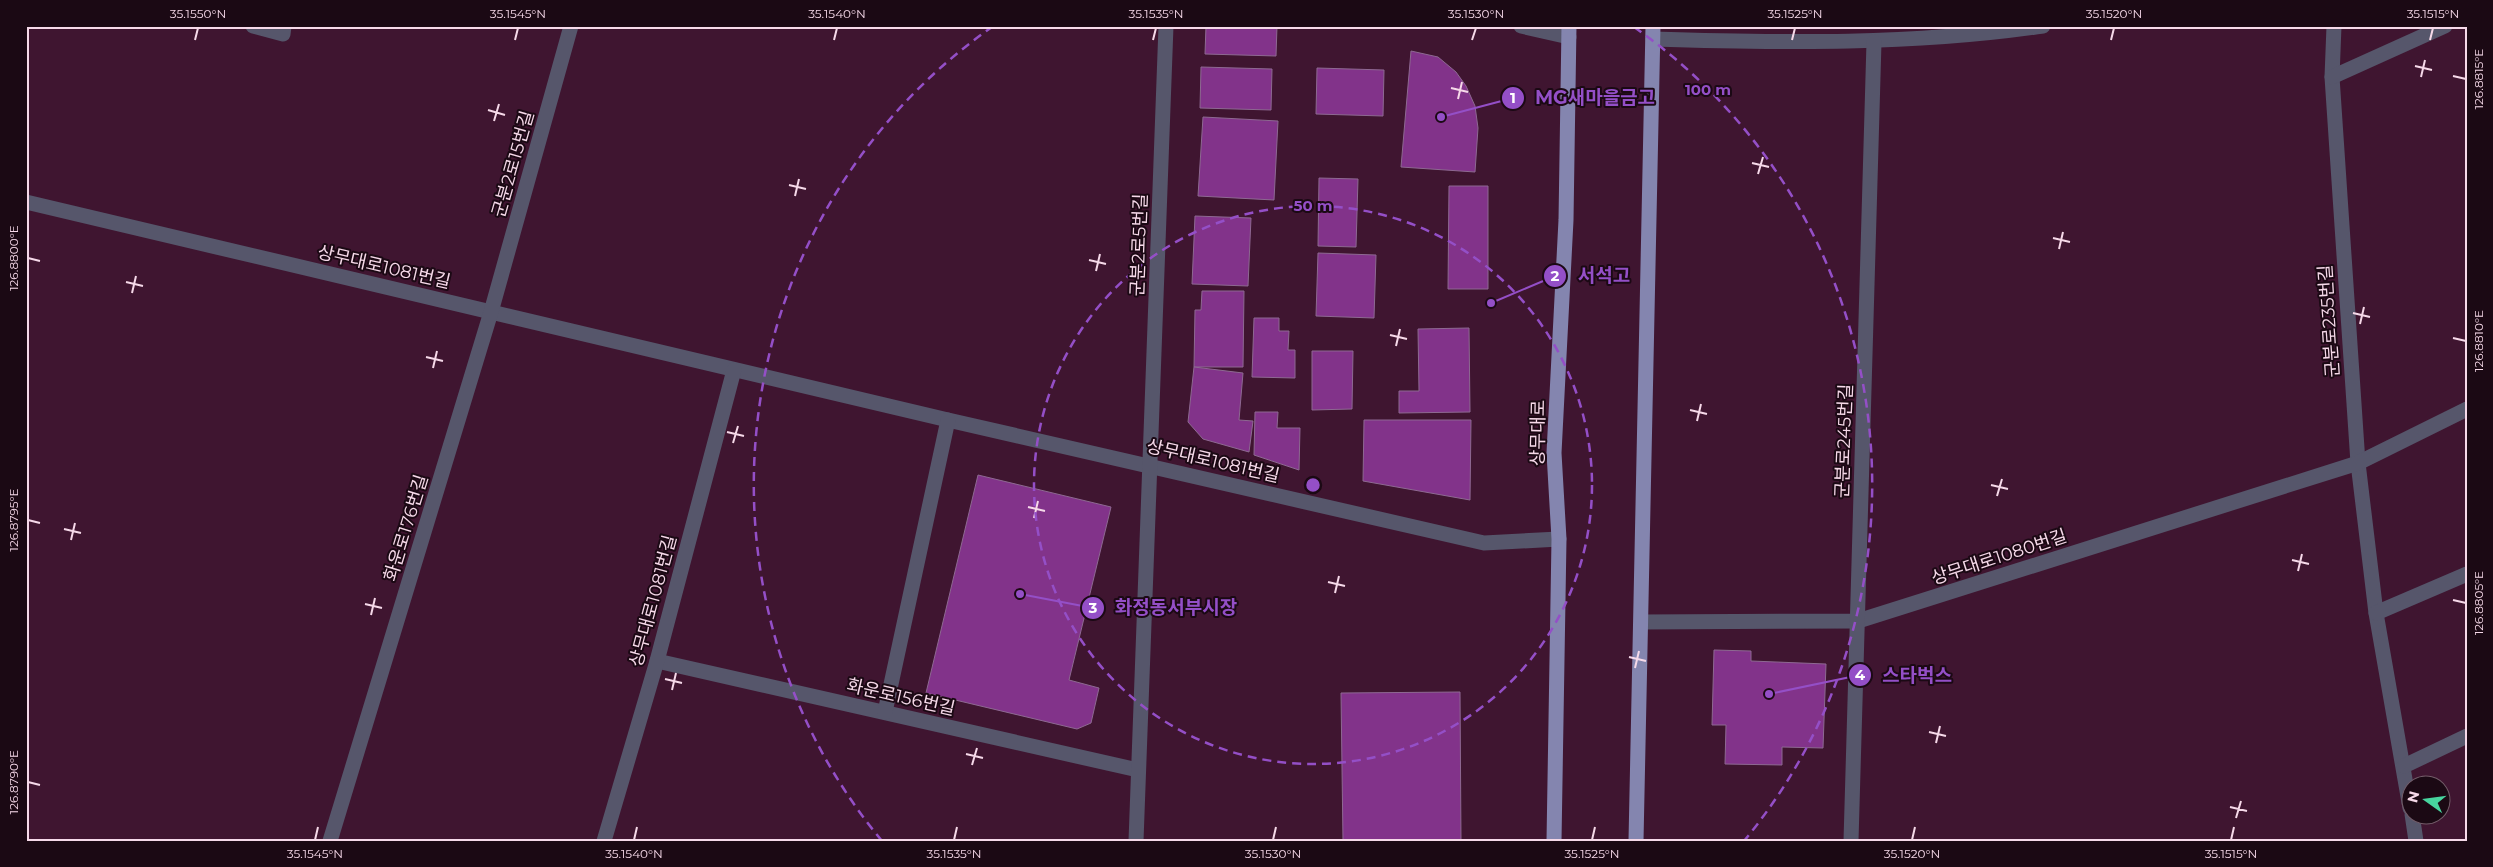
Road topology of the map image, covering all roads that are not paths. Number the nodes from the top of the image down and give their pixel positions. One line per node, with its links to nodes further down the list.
1 (253, 26): 8 (street)
2 (571, 26): 14 (street, 군분2로15번길)
3 (1166, 26): 19 (street, 군분2로5번길)
4 (1521, 26): 9 (street)
5 (2043, 26): 11 (street)
6 (2334, 26): 12 (street, 군분로235번길)
7 (2445, 26): 12 (street)
8 (283, 30)
9 (1569, 32): 20 (main road, 상무대로)
10 (1653, 33): 11 (street); 24 (main road)
11 (1874, 42): 23 (street, 군분로245번길)
12 (2332, 78): 18 (street, 군분로235번길)
13 (26, 202): 14 (street, 상무대로1081번길)
14 (491, 312): 15 (street, 상무대로1081번길); 32 (street, 화운로176번길)
15 (734, 370): 17 (street, 상무대로1081번길); 25 (street, 상무대로1081번길)
16 (2467, 409): 18 (street, 상무대로1080번길)
17 (948, 420): 19 (street, 상무대로1081번길); 26 (street)
18 (2358, 463): 22 (street, 군분로235번길); 23 (street, 상무대로1080번길)
19 (1150, 466): 20 (street, 상무대로1081번길); 29 (street)
20 (1559, 539): 35 (main road, 상무대로)
21 (2467, 574): 22 (street)
22 (2376, 613): 28 (street, 군분로235번길)
23 (1858, 621): 24 (street, 상무대로1080번길); 37 (street, 군분로245번길)
24 (1642, 622): 36 (main road)
25 (657, 661): 26 (street, 화운로156번길); 33 (street, 상무대로1081번길)
26 (885, 712): 29 (street, 화운로156번길)
27 (2467, 736): 28 (street)
28 (2404, 766): 30 (street, 군분로235번길)
29 (1138, 770): 34 (street)
30 (2405, 774)
31 (2413, 824): 38 (street)
32 (330, 841)
33 (604, 841)
34 (1136, 841)
35 (1554, 841)
36 (1636, 841)
37 (1851, 841)
38 (2416, 841)

